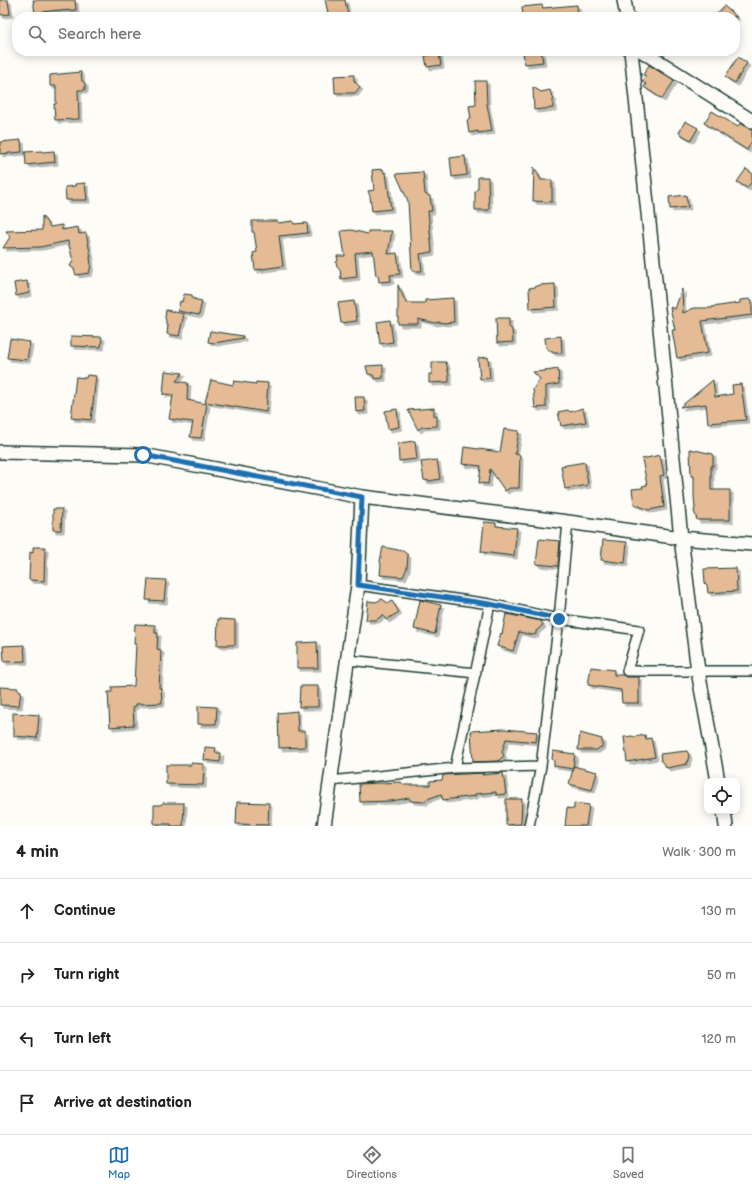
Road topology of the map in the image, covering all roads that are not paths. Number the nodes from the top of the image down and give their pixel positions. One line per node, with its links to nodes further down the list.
1 (624, 0): 2 (street)
2 (625, 12)
3 (632, 56): 9 (street)
4 (650, 56): 5 (street)
5 (752, 121)
6 (0, 452): 7 (street)
7 (362, 497): 8 (street); 11 (street)
8 (568, 522): 9 (street); 13 (street)
9 (681, 538): 10 (street); 15 (street)
10 (752, 544)
11 (358, 585): 12 (street); 14 (street)
12 (490, 604): 13 (street); 17 (street)
13 (559, 619): 15 (street); 18 (street)
14 (348, 660): 17 (street); 21 (street)
15 (698, 671): 16 (street); 20 (street)
16 (752, 671)
17 (476, 673): 19 (street)
18 (541, 766): 19 (street); 24 (street)
19 (455, 768): 21 (street)
20 (717, 778)
21 (330, 781): 23 (street)
22 (724, 814): 25 (street)
23 (324, 826)
24 (529, 826)
25 (726, 826)

